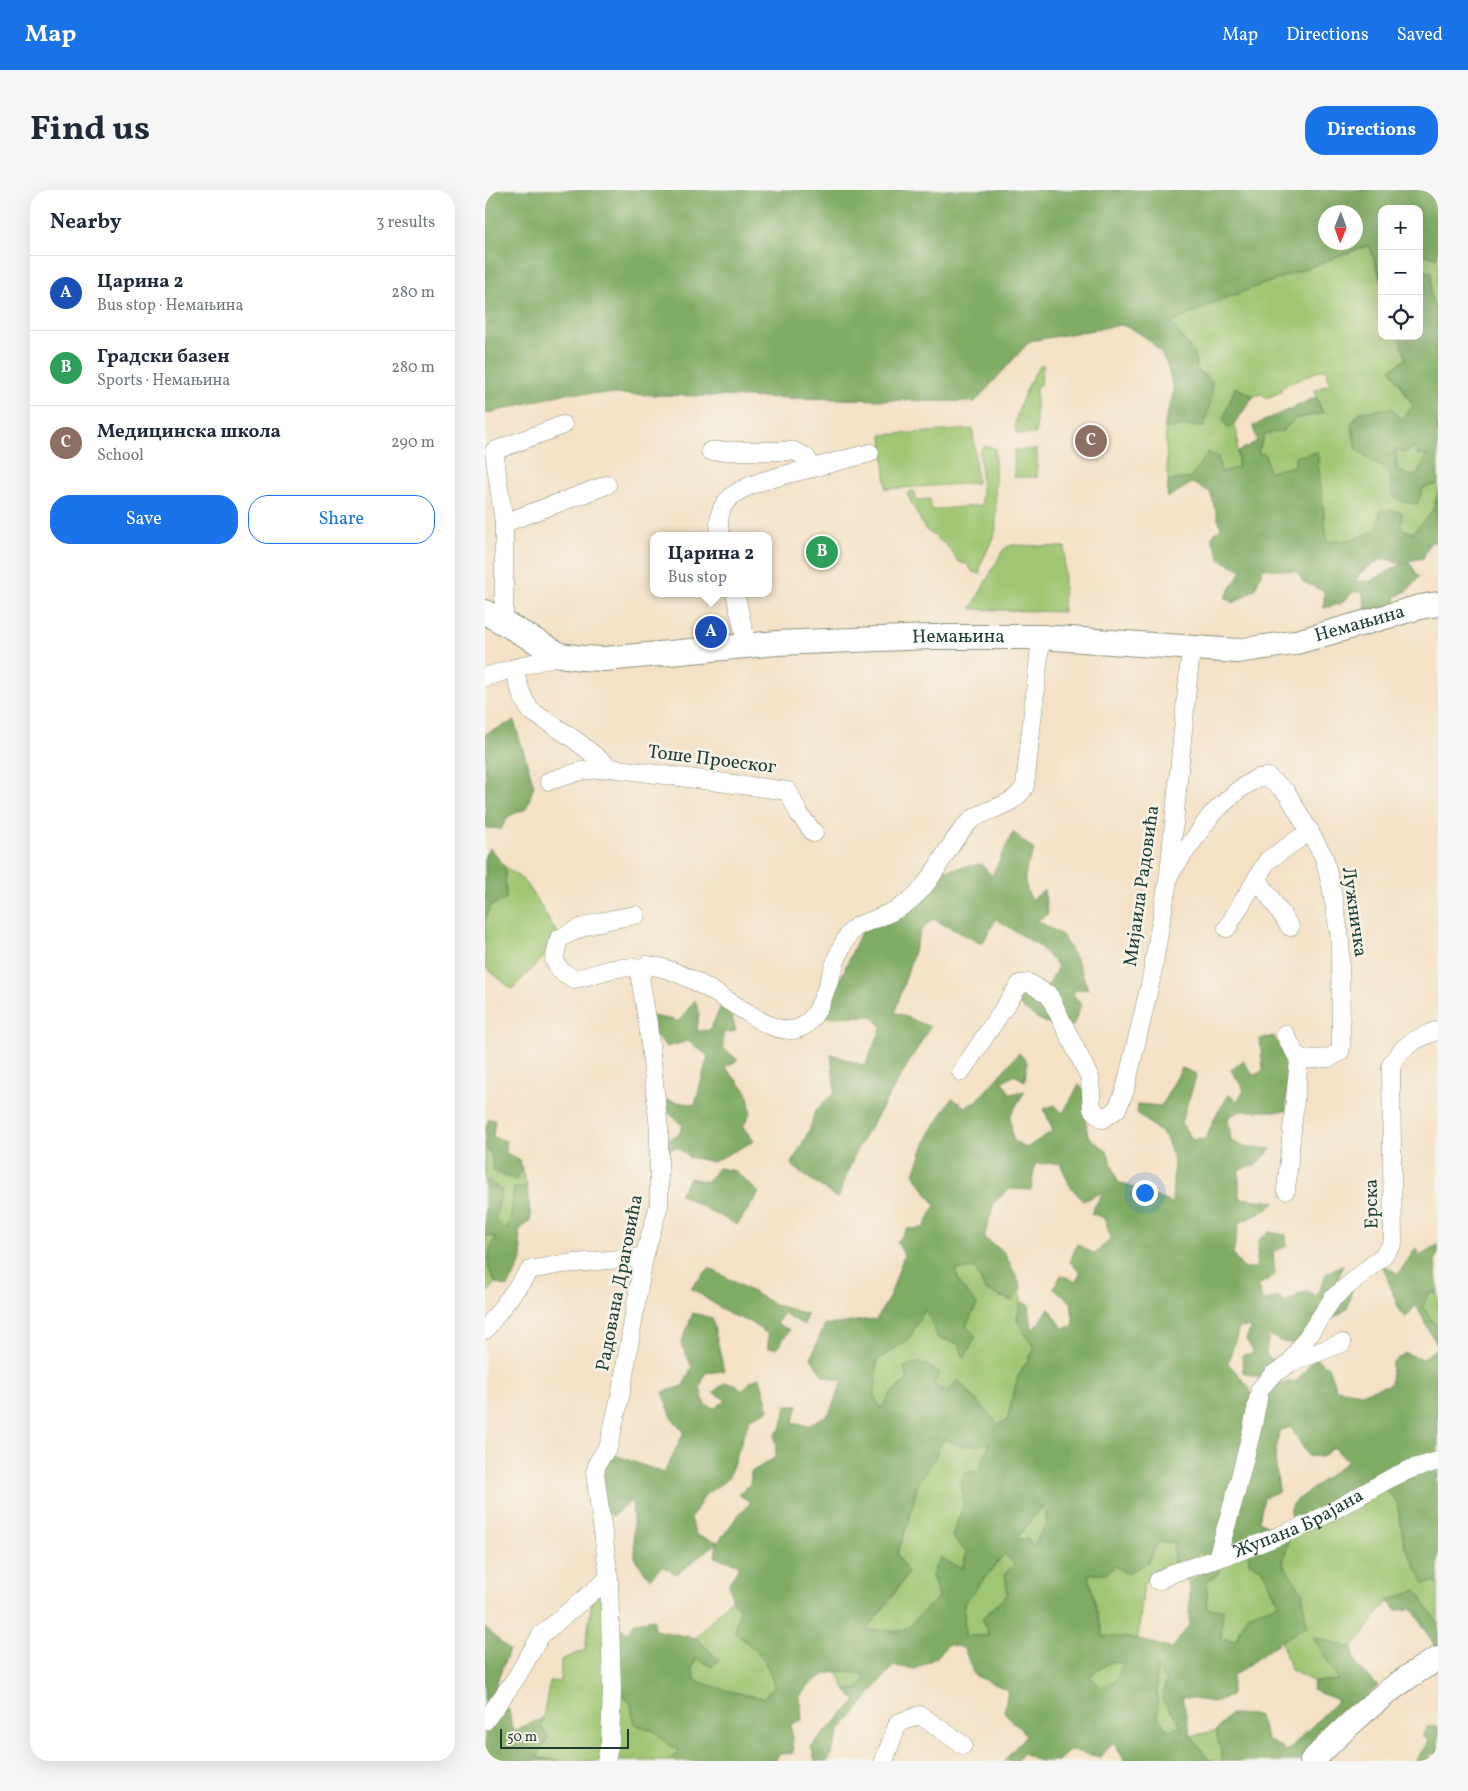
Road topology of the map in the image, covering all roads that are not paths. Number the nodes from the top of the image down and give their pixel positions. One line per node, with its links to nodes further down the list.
1 (563, 425): 6 (street)
2 (711, 451): 4 (street)
3 (870, 453): 4 (street)
4 (812, 468): 8 (street)
5 (607, 485): 7 (street)
6 (493, 493): 7 (street)
7 (505, 522): 11 (street)
8 (720, 532)
9 (736, 597): 13 (street)
10 (1432, 603): 14 (main road, Немањина)
11 (494, 617): 15 (main road, Немањина)
12 (1041, 637): 13 (main road, Немањина); 14 (main road, Немањина); 27 (street)
13 (747, 645): 15 (main road, Немањина)
14 (1191, 648): 22 (street, Мијаила Радовића)
15 (560, 655): 16 (street)
16 (514, 668): 17 (street); 18 (street)
17 (485, 677)
18 (610, 768): 19 (street, Тоше Проеског); 21 (street, Тоше Проеског)
19 (549, 781)
20 (1310, 831): 22 (street, Лужничка); 23 (street); 30 (street, Лужничка)
21 (814, 833)
22 (1169, 874): 31 (street, Мијаила Радовића)
23 (1257, 878): 25 (street); 26 (street)
24 (636, 915): 27 (street)
25 (1290, 927)
26 (1227, 928)
27 (644, 970): 33 (street, Радована Драговића)
28 (1438, 1030): 36 (street, Ерска)
29 (1285, 1034): 30 (street)
30 (1299, 1060): 32 (street)
31 (961, 1072)
32 (1286, 1190)
33 (644, 1257): 34 (street); 39 (street, Радована Драговића)
34 (485, 1330)
35 (1342, 1343): 36 (street)
36 (1291, 1363): 38 (street)
37 (1438, 1461): 38 (street, Жупана Брајана)
38 (1217, 1558): 40 (street, Жупана Брајана)
39 (609, 1578): 42 (street); 45 (street, Радована Драговића)
40 (1158, 1581)
41 (1438, 1659): 44 (main road)
42 (485, 1721)
43 (963, 1745): 46 (street)
44 (1321, 1757)
45 (606, 1761)
46 (884, 1761)

